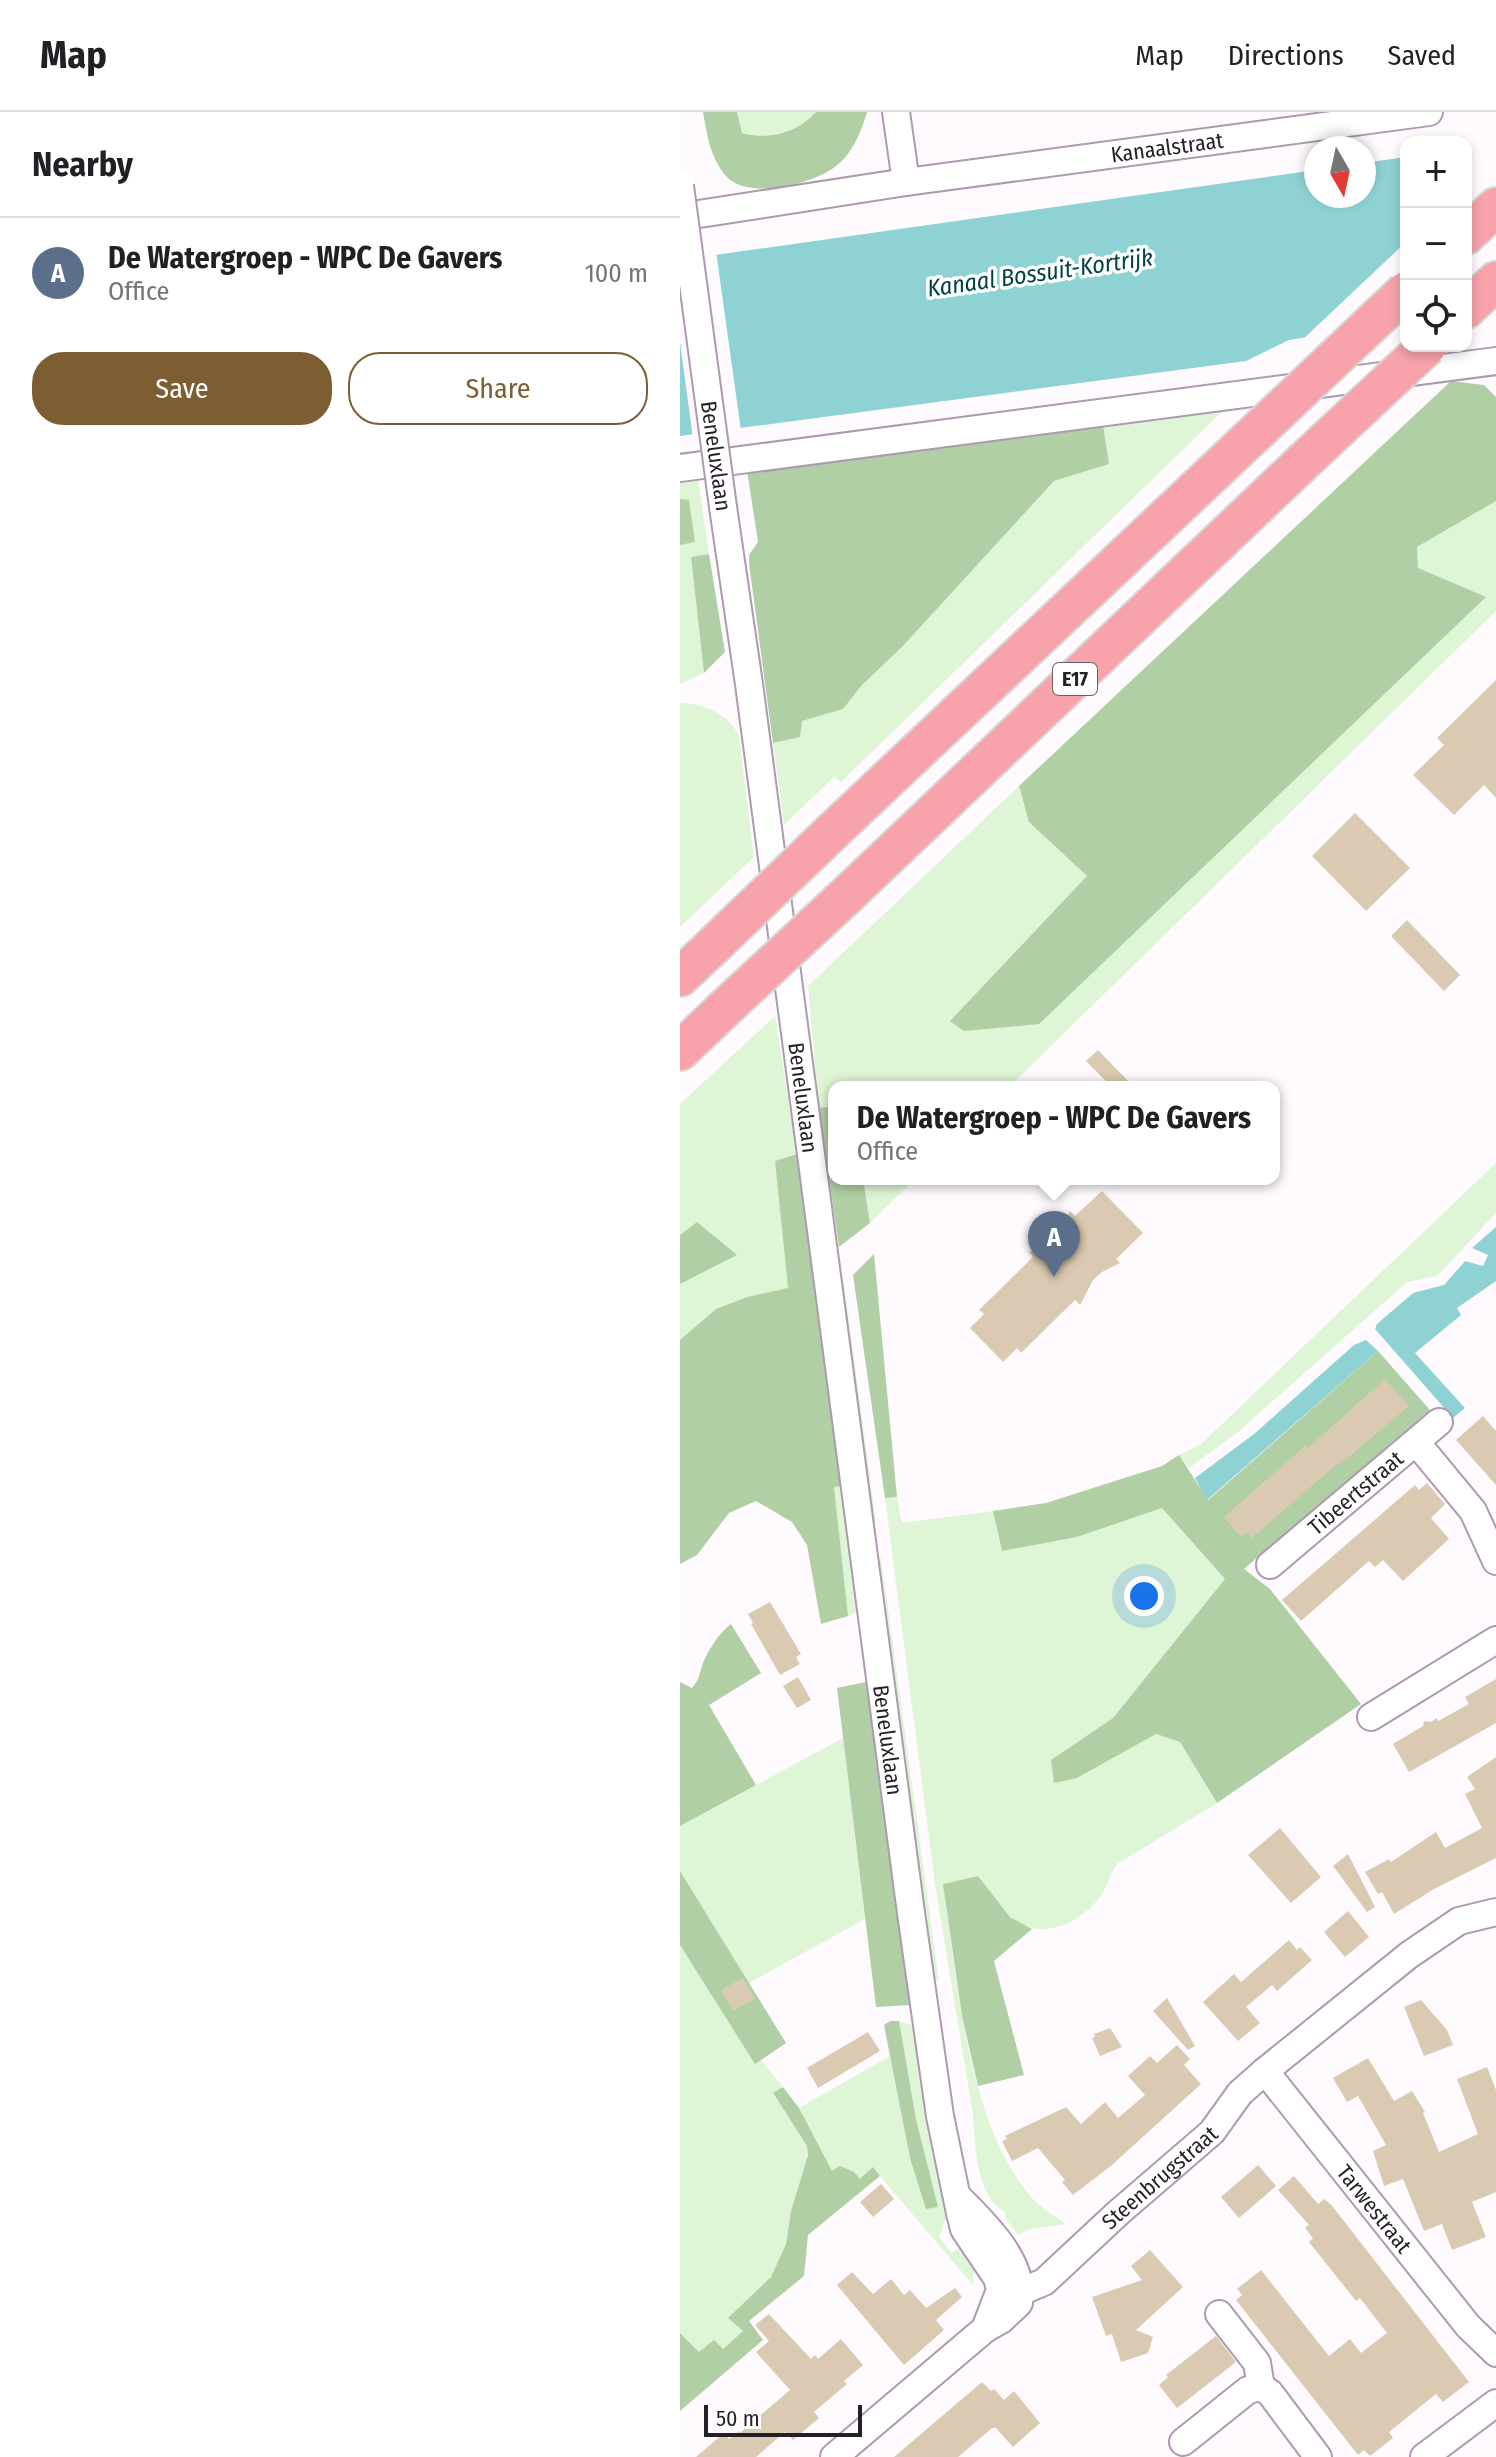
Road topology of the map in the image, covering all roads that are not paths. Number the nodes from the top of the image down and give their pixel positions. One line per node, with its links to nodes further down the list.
1 (896, 112): 3 (street)
2 (1429, 112): 3 (street, Kanaalstraat)
3 (906, 182): 6 (street, Kanaalstraat)
4 (680, 186): 24 (street, Beneluxlaan, bridge)
5 (1496, 207): 7 (highway)
6 (680, 217)
7 (1472, 229)
8 (1496, 281): 10 (highway)
9 (1400, 297): 14 (highway, E17, bridge)
10 (1472, 303)
11 (1421, 352): 15 (highway, E17, bridge)
12 (1496, 361): 13 (street)
13 (680, 468)
14 (680, 977)
15 (680, 1051)
16 (1439, 1422): 17 (street, Tibeertstraat)
17 (1416, 1442): 18 (street); 19 (street, Tibeertstraat)
18 (1496, 1561)
19 (1270, 1565)
20 (1496, 1640): 21 (street)
21 (1371, 1717)
22 (1496, 1912): 23 (street, Steenbrugstraat)
23 (1265, 2071): 24 (street, Steenbrugstraat); 26 (street, Tarwestraat)
24 (1010, 2291): 30 (street, Steenbrugstraat)
25 (1219, 2314): 27 (street)
26 (1493, 2341)
27 (1261, 2387): 29 (street); 31 (street)
28 (1496, 2403): 32 (street)
29 (1183, 2442)
30 (834, 2457)
31 (1318, 2457)
32 (1424, 2457)

